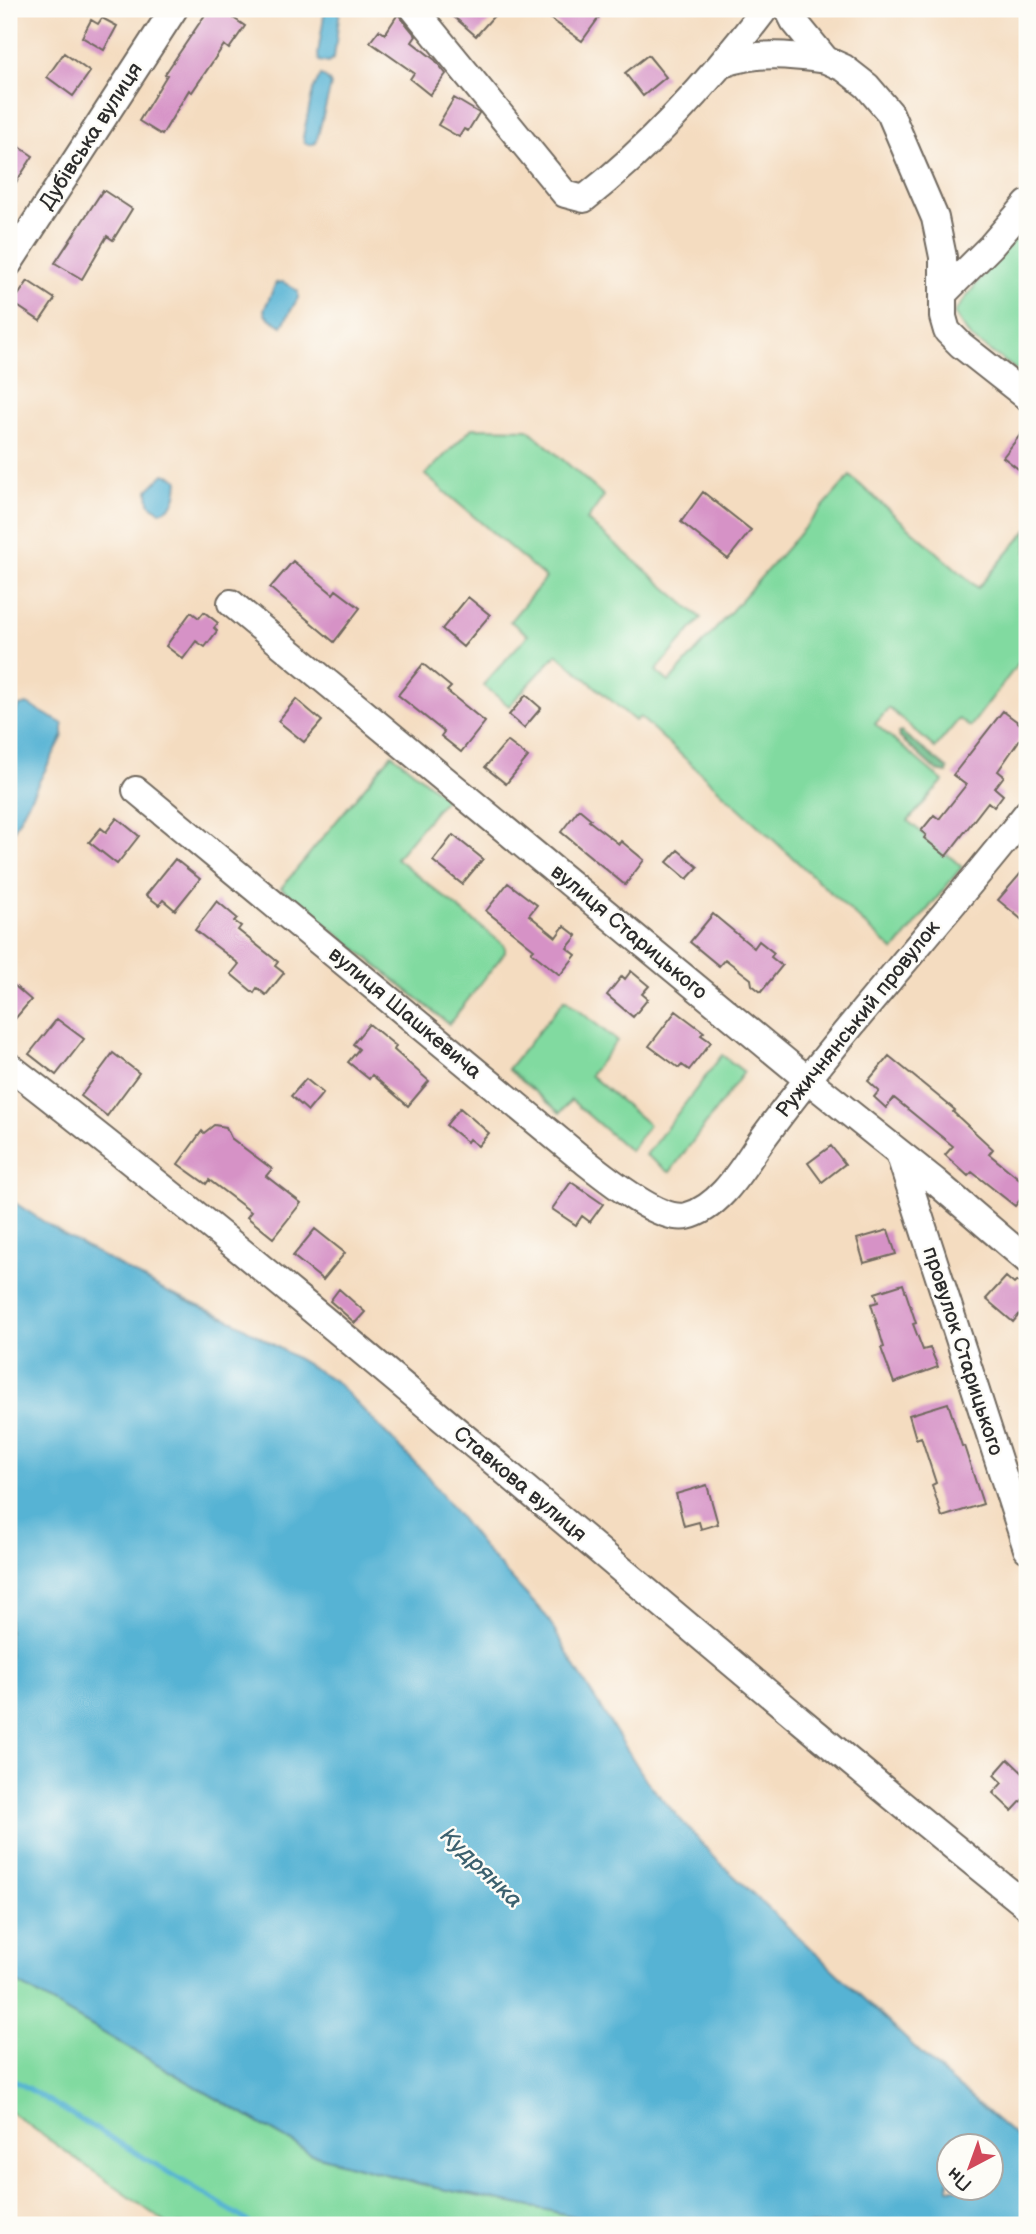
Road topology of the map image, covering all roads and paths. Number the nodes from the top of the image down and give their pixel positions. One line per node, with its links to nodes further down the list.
1 (174, 9): 8 (street, Дубівська вулиця)
2 (414, 9): 6 (street)
3 (765, 9): 6 (street)
4 (788, 9): 5 (street)
5 (826, 60): 6 (street); 9 (street)
6 (723, 64)
7 (1027, 204): 9 (street)
8 (9, 263)
9 (944, 293): 10 (street)
10 (1027, 397)
11 (230, 603): 15 (street, вулиця Старицького)
12 (136, 790): 19 (street, вулиця Шашкевича)
13 (1023, 828): 15 (street, Ружичнянський провулок)
14 (9, 1066): 22 (street, Ставкова вулиця)
15 (807, 1079): 16 (street, вулиця Старицького); 19 (street, Ружичнянський провулок)
16 (899, 1153): 17 (street, вулиця Старицького); 18 (street, провулок Старицького)
17 (936, 1182): 18 (street); 20 (street, вулиця Старицького)
18 (915, 1201): 21 (street, провулок Старицького)
19 (684, 1217)
20 (1027, 1260)
21 (1027, 1549)
22 (1027, 1906)

